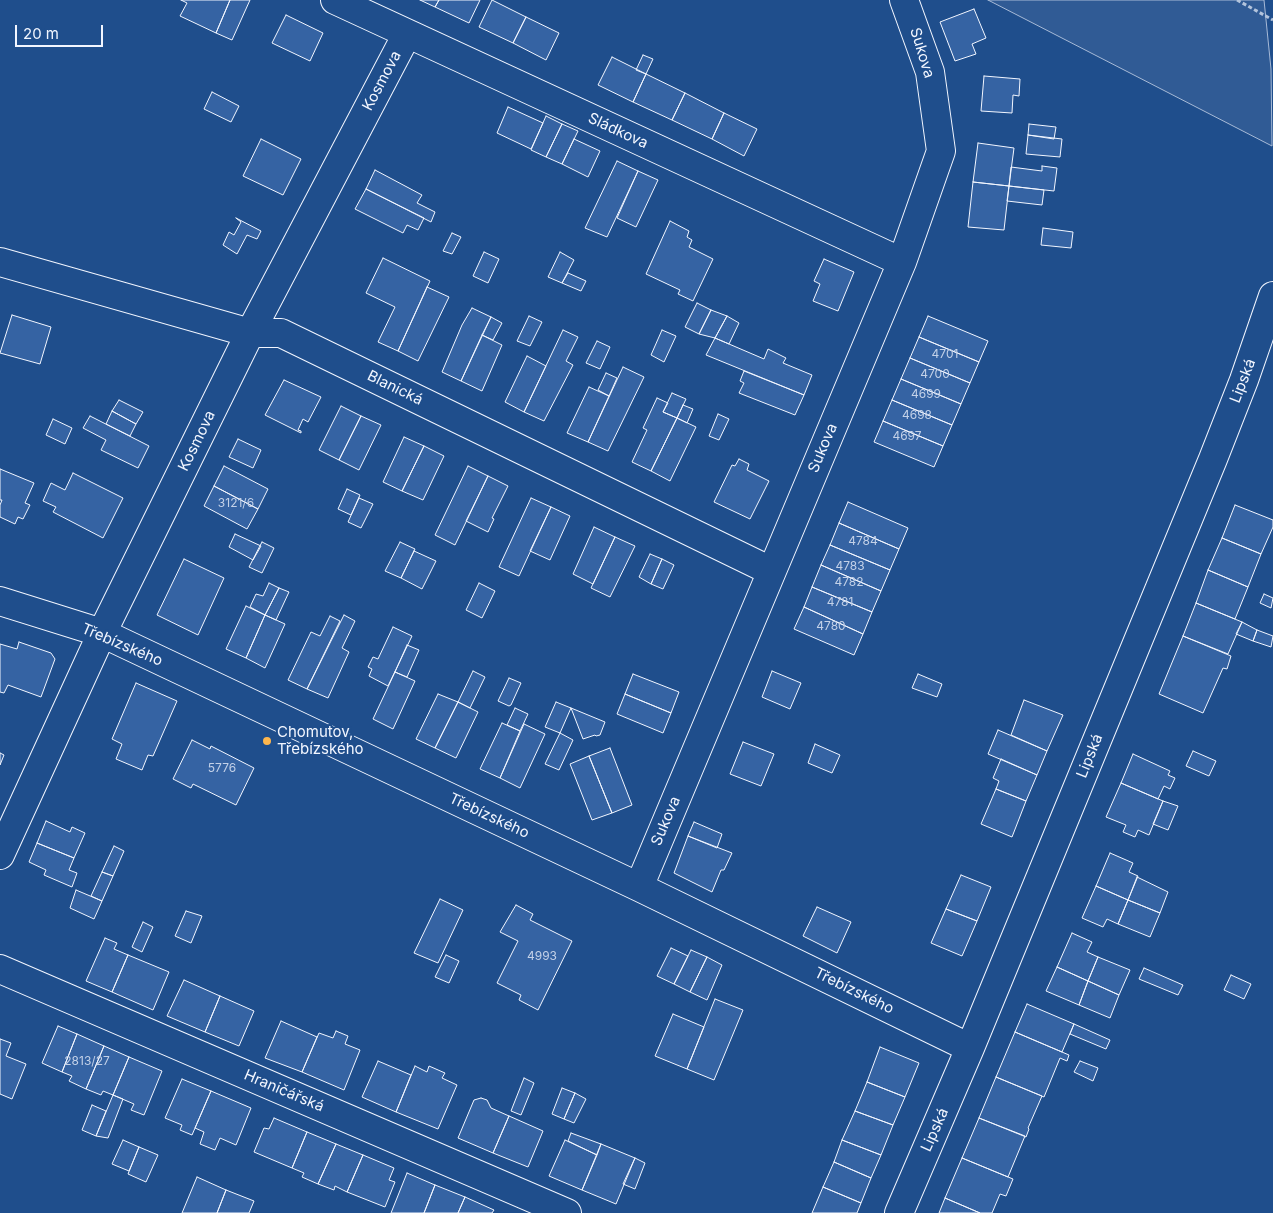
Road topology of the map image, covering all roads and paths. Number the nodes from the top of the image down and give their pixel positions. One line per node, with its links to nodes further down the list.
1 (335, 0): 5 (street, Sládkova)
2 (904, 0): 7 (street, Sukova)
3 (1237, 0): 4 (path)
4 (1273, 20)
5 (407, 34): 7 (street, Sládkova); 9 (street, Kosmova)
6 (0, 262): 9 (street, Blanická)
7 (902, 262): 10 (street, Sukova)
8 (1273, 296): 16 (street, Lipská)
9 (250, 333): 10 (street, Blanická); 12 (street, Kosmova)
10 (771, 570): 14 (street, Sukova)
11 (0, 601): 12 (street, Třebízského)
12 (102, 633): 13 (street, Kosmova); 14 (street, Třebízského)
13 (0, 855)
14 (639, 886): 16 (street, Třebízského)
15 (0, 969): 17 (street, Hraničářská)
16 (970, 1048): 18 (street, Lipská)
17 (567, 1213)
18 (899, 1213)

